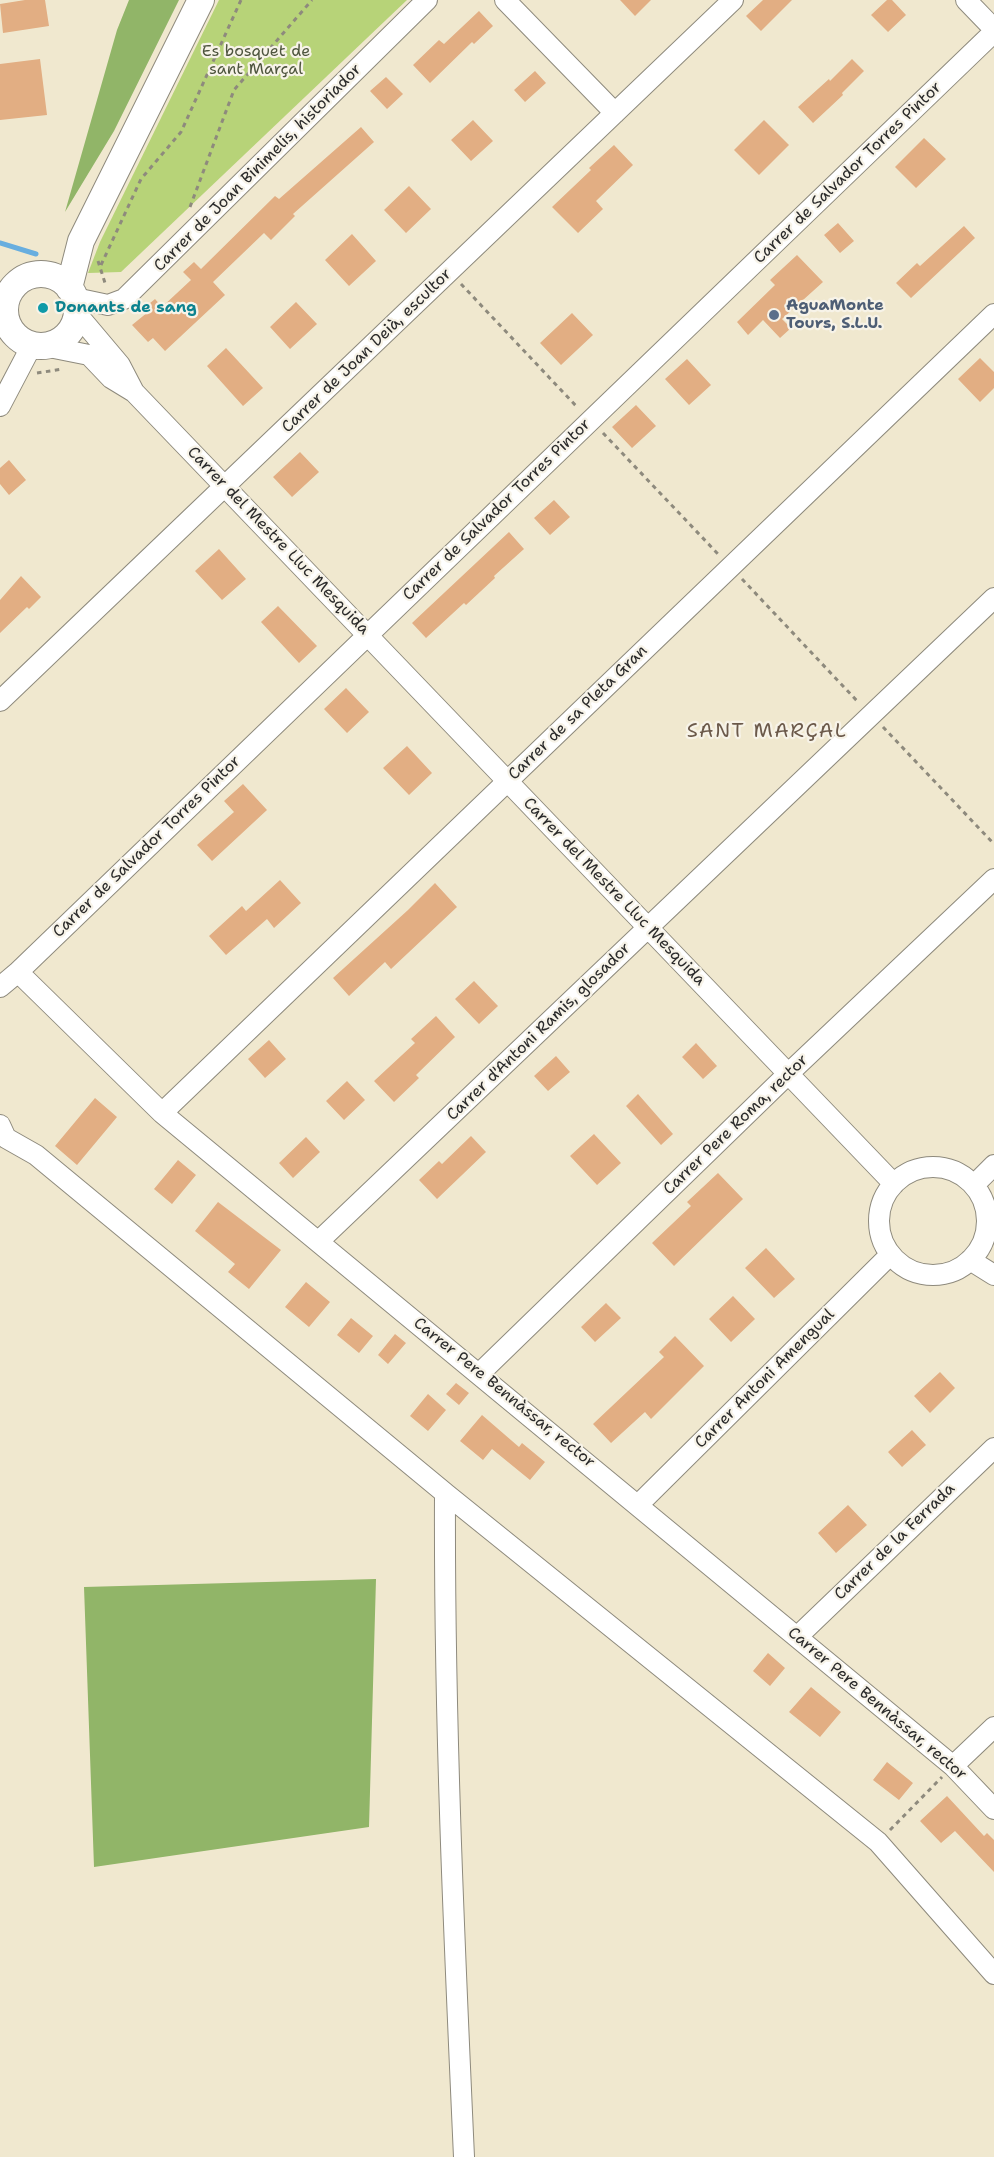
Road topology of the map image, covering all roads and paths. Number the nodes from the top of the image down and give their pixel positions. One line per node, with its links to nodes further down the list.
1 (201, 0): 11 (street)
2 (241, 0): 12 (path)
3 (312, 0): 10 (path)
4 (427, 0): 15 (street, Carrer de Joan Binimelis, historiador)
5 (506, 0): 9 (street)
6 (734, 0): 9 (street, Carrer de Joan Deià, escultor)
7 (966, 0): 8 (street)
8 (994, 30): 27 (street, Carrer de Salvador Torres Pintor)
9 (615, 113): 13 (street, Carrer de Joan Deià, escultor)
10 (190, 209)
11 (81, 241): 14 (street); 15 (street)
12 (100, 267)
13 (449, 272): 21 (path); 23 (street, Carrer de Joan Deià, escultor)
14 (43, 274): 15 (street); 16 (street)
15 (74, 300): 18 (street); 19 (street, Carrer del Mestre Lluc Mesquida)
16 (3, 306): 18 (street)
17 (994, 314): 31 (street, Carrer de sa Pleta Gran)
18 (22, 341): 19 (street, Carrer del Mestre Lluc Mesquida); 20 (street)
19 (134, 392): 23 (street, Carrer del Mestre Lluc Mesquida)
20 (0, 406)
21 (581, 410)
22 (597, 428): 24 (path)
23 (226, 486): 27 (street, Carrer del Mestre Lluc Mesquida); 28 (street, Carrer de Joan Deià, escultor)
24 (724, 561)
25 (736, 573): 29 (path)
26 (994, 598): 34 (street, Carrer d'Antoni Ramis, glosador)
27 (368, 634): 31 (street, Carrer del Mestre Lluc Mesquida); 35 (street, Carrer de Salvador Torres Pintor)
28 (0, 701)
29 (864, 708)
30 (879, 724): 32 (path)
31 (508, 781): 34 (street, Carrer del Mestre Lluc Mesquida); 38 (street, Carrer de sa Pleta Gran)
32 (994, 844)
33 (994, 879): 37 (street, Carrer Pere Roma, rector)
34 (649, 927): 37 (street, Carrer del Mestre Lluc Mesquida); 43 (street, Carrer d'Antoni Ramis, glosador)
35 (18, 972): 36 (street, Carrer de Salvador Torres Pintor); 38 (street, Carrer Pere Bennàssar, rector)
36 (0, 987)
37 (789, 1074): 41 (street, Carrer del Mestre Lluc Mesquida); 47 (street, Carrer Pere Roma, rector)
38 (162, 1113): 43 (street, Carrer Pere Bennàssar, rector)
39 (0, 1125): 49 (street)
40 (994, 1165): 42 (street)
41 (894, 1184): 42 (street); 44 (street)
42 (974, 1185): 45 (street)
43 (319, 1241): 47 (street, Carrer Pere Bennàssar, rector)
44 (890, 1255): 45 (street); 50 (street, Carrer Antoni Amengual)
45 (970, 1260): 46 (street)
46 (994, 1275)
47 (479, 1374): 50 (street, Carrer Pere Bennàssar, rector)
48 (994, 1448): 51 (street, Carrer de la Ferrada)
49 (445, 1493): 55 (street); 57 (street)
50 (639, 1504): 51 (street, Carrer Pere Bennàssar, rector)
51 (797, 1637): 53 (street, Carrer Pere Bennàssar, rector)
52 (994, 1727): 53 (street)
53 (953, 1766): 54 (street, Carrer Pere Bennàssar, rector); 55 (path)
54 (994, 1809)
55 (878, 1842): 56 (street)
56 (994, 1974)
57 (464, 2157)

